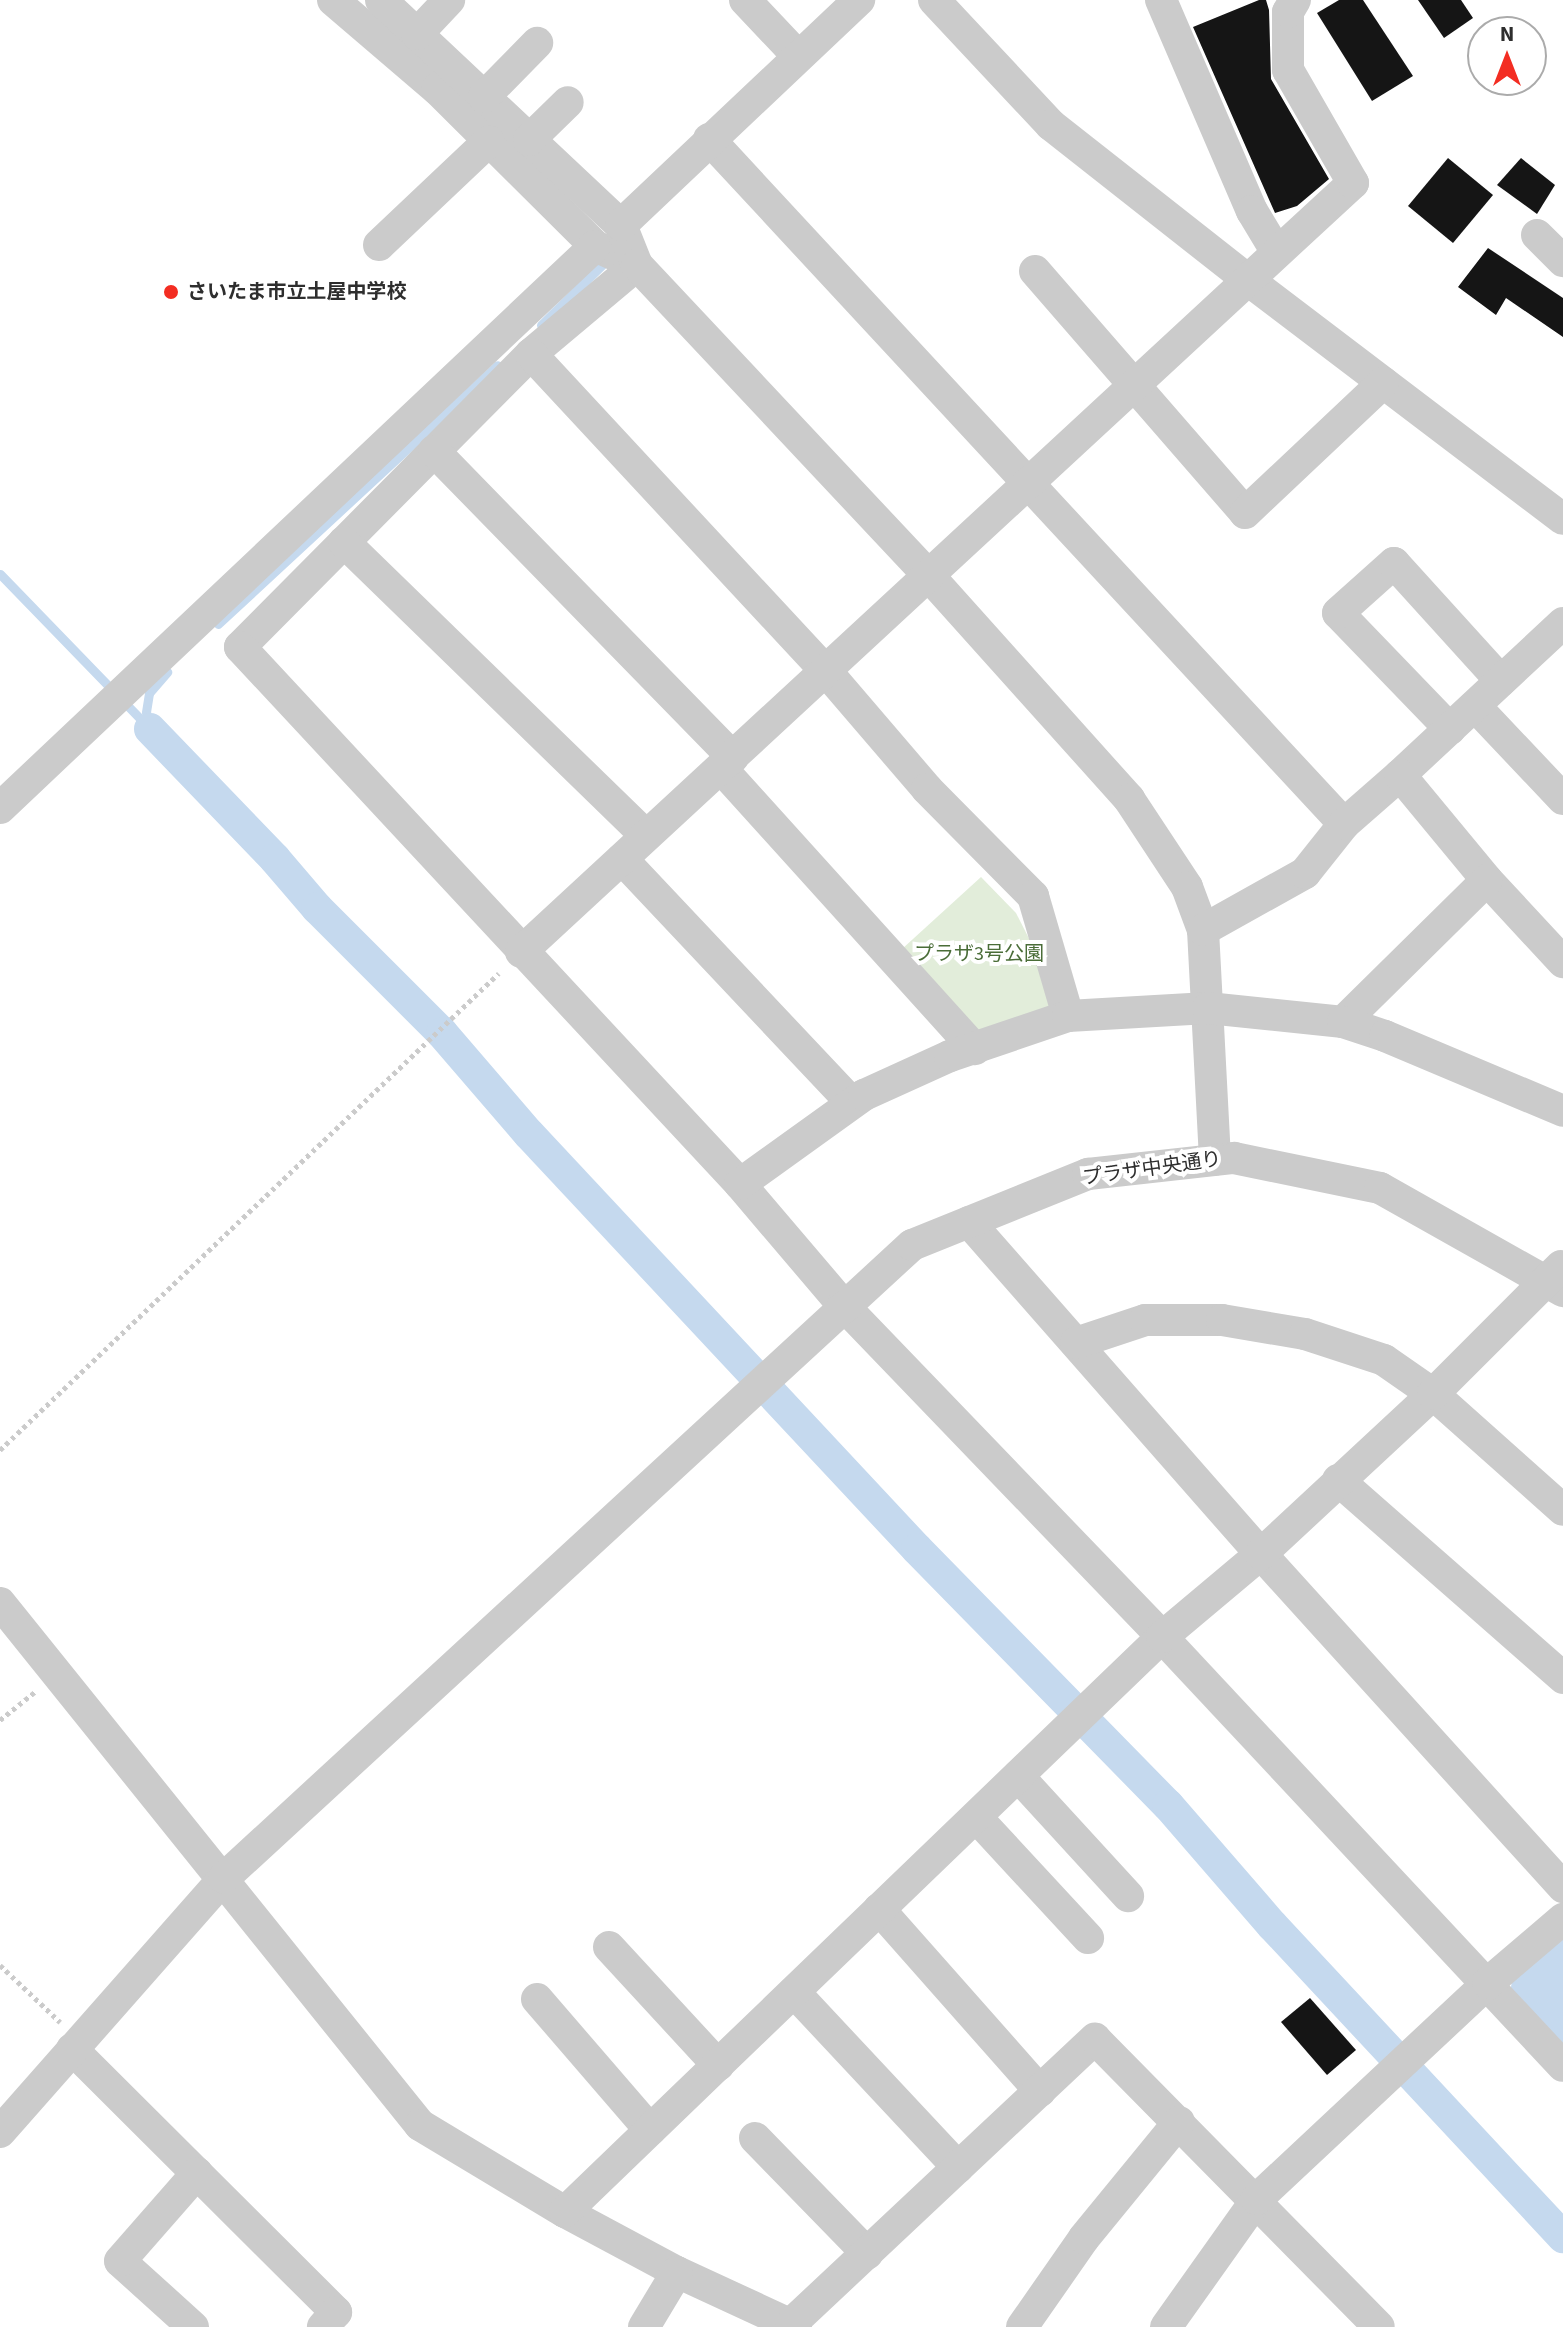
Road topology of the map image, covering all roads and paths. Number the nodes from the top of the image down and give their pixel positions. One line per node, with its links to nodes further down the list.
1 (333, 0): 16 (street)
2 (381, 0): 9 (street)
3 (449, 0): 9 (street)
4 (745, 0): 11 (street)
5 (859, 0): 11 (street)
6 (934, 0): 25 (street)
7 (1161, 0): 21 (street)
8 (1295, 0): 21 (street)
9 (417, 34): 12 (street)
10 (537, 43): 12 (street)
11 (798, 56): 14 (street)
12 (484, 97): 15 (street)
13 (568, 102): 15 (street)
14 (709, 139): 17 (street); 30 (street)
15 (529, 140): 17 (street)
16 (489, 141): 19 (street); 20 (street)
17 (621, 225): 23 (street)
18 (1537, 235): 22 (street)
19 (379, 245)
20 (595, 246): 23 (street); 42 (street)
21 (1276, 251): 25 (street)
22 (1563, 261)
23 (637, 265): 26 (street); 33 (street)
24 (1035, 271): 28 (street)
25 (1248, 280): 27 (street); 28 (street)
26 (531, 354): 29 (street); 35 (street)
27 (1383, 383): 28 (street); 31 (street)
28 (1136, 384): 30 (street)
29 (434, 451): 32 (street); 39 (street)
30 (1029, 484): 33 (street); 43 (street)
31 (1563, 519)
32 (344, 542): 44 (street); 48 (street)
33 (929, 576): 35 (street); 47 (street)
34 (1563, 623): 36 (street)
35 (826, 671): 39 (street); 51 (street)
36 (1501, 681): 37 (street); 38 (street)
37 (1475, 706): 38 (street); 41 (street)
38 (1450, 729): 40 (street)
39 (727, 762): 44 (street); 53 (street)
40 (1400, 775): 43 (street); 46 (street)
41 (1563, 799)
42 (0, 808)
43 (1344, 824): 47 (street)
44 (646, 836): 45 (street)
45 (622, 859): 48 (street); 54 (street)
46 (1487, 880): 49 (street); 52 (street)
47 (1203, 930): 50 (street)
48 (521, 952): 57 (street); 63 (path)
49 (1563, 962)
50 (1208, 1008): 51 (street); 52 (street); 56 (street)
51 (1068, 1016): 53 (street)
52 (1343, 1022): 55 (street)
53 (975, 1049): 54 (street)
54 (852, 1103): 57 (street)
55 (1563, 1111)
56 (1215, 1160): 58 (street, プラザ中央通り); 59 (street, プラザ中央通り)
57 (740, 1184): 60 (street)
58 (969, 1222): 60 (street, プラザ中央通り); 61 (street)
59 (1557, 1278): 62 (street)
60 (843, 1305): 68 (street); 74 (street, プラザ中央通り)
61 (1076, 1343): 62 (street); 66 (street)
62 (1433, 1394): 64 (street); 65 (street)
63 (0, 1450)
64 (1338, 1480): 66 (street); 70 (street)
65 (1563, 1510)
66 (1261, 1554): 68 (street); 75 (street)
67 (0, 1603): 69 (street)
68 (1162, 1637): 72 (street); 82 (street)
69 (58, 1673): 71 (path); 74 (street)
70 (1563, 1678)
71 (0, 1720)
72 (1018, 1776): 73 (street); 76 (street)
73 (976, 1817): 77 (street); 79 (street)
74 (224, 1878): 85 (street, プラザ中央通り); 96 (street)
75 (1563, 1887)
76 (1128, 1896)
77 (879, 1909): 83 (street); 88 (street)
78 (1563, 1919): 82 (street)
79 (1088, 1938)
80 (609, 1947): 86 (street)
81 (0, 1965): 85 (path)
82 (1488, 1983): 87 (street); 95 (street)
83 (794, 1992): 86 (street); 93 (street)
84 (537, 1999): 90 (street)
85 (75, 2044): 91 (street, プラザ中央通り); 94 (street)
86 (718, 2065): 90 (street)
87 (1563, 2066)
88 (1040, 2091): 89 (street); 93 (street)
89 (1179, 2122): 95 (street); 103 (street)
90 (650, 2130): 96 (street)
91 (0, 2132)
92 (755, 2138): 97 (street)
93 (958, 2167): 97 (street)
94 (197, 2173): 100 (street); 101 (street)
95 (1257, 2199): 104 (street); 105 (street)
96 (565, 2212): 98 (street)
97 (867, 2253): 99 (street)
98 (677, 2272): 99 (street); 102 (street)
99 (794, 2326)
100 (193, 2327)
101 (323, 2327)
102 (644, 2327)
103 (1022, 2327)
104 (1166, 2327)
105 (1379, 2327)

